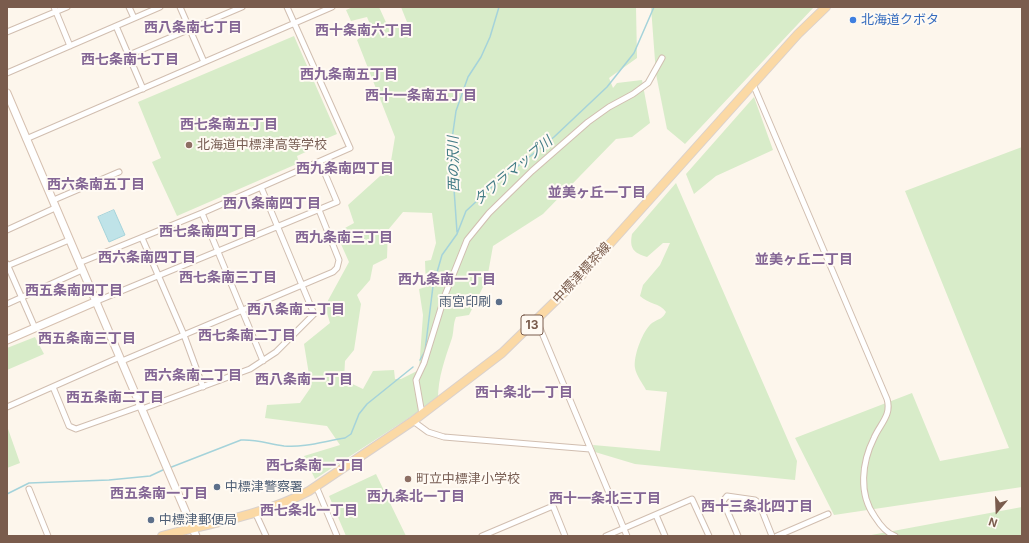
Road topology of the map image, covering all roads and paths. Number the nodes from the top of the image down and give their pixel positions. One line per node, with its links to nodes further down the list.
1 (67, 7): 9 (street)
2 (129, 7): 10 (street)
3 (160, 7): 10 (street)
4 (180, 7): 13 (street)
5 (242, 7): 13 (street)
6 (288, 7): 11 (street)
7 (332, 7): 11 (street)
8 (826, 7): 20 (main road, 中標津標茶線 / 13)
9 (55, 9): 14 (street); 15 (street)
10 (134, 18): 12 (street)
11 (295, 23): 18 (street); 24 (street)
12 (116, 26): 15 (street); 16 (street)
13 (190, 29): 16 (street); 18 (street)
14 (7, 32)
15 (70, 46): 19 (street)
16 (129, 55): 21 (street)
17 (662, 58): 55 (street)
18 (204, 62): 21 (street)
19 (7, 73)
20 (753, 84): 45 (main road, 中標津標茶線 / 13); 78 (street)
21 (143, 88): 23 (street)
22 (7, 93): 23 (main road)
23 (26, 139): 28 (main road)
24 (320, 162): 26 (street); 29 (street)
25 (119, 172): 27 (street)
26 (261, 187): 30 (street); 31 (street)
27 (56, 199)
28 (55, 208): 32 (street); 34 (main road)
29 (319, 210): 31 (street); 40 (street)
30 (202, 213): 33 (street); 35 (street)
31 (277, 227): 35 (street); 40 (street)
32 (7, 230)
33 (142, 238): 36 (street); 39 (street)
34 (69, 240): 36 (main road); 37 (street)
35 (218, 251): 39 (street); 44 (street)
36 (79, 263): 38 (main road)
37 (7, 265): 41 (street)
38 (82, 270): 41 (street); 42 (main road)
39 (159, 276): 42 (street); 47 (street)
40 (303, 285): 44 (street); 50 (street)
41 (21, 297): 43 (street); 46 (street)
42 (96, 301): 46 (main road); 49 (main road)
43 (7, 304)
44 (242, 310): 47 (street); 50 (street)
45 (537, 321): 55 (main road, 中標津標茶線 / 13); 57 (street)
46 (35, 328): 48 (main road)
47 (184, 335): 49 (street); 52 (street)
48 (7, 340)
49 (121, 359): 51 (street); 53 (main road)
50 (263, 361): 52 (street)
51 (53, 387): 53 (street); 54 (street)
52 (203, 387): 53 (street)
53 (142, 407): 64 (main road)
54 (7, 408)
55 (422, 414): 56 (main road, 中標津標茶線 / 13)
56 (413, 421): 57 (street); 58 (main road, 中標津標茶線 / 13)
57 (590, 449): 63 (street)
58 (316, 486): 60 (main road, 中標津標茶線 / 13); 68 (street)
59 (28, 489): 65 (street)
60 (255, 512): 64 (main road, 中標津標茶線 / 13); 67 (street)
61 (656, 514): 63 (street); 73 (street); 74 (street)
62 (828, 514): 77 (street)
63 (624, 529): 71 (street); 72 (street)
64 (195, 532): 66 (main road, 中標津標茶線 / 13)
65 (48, 536)
66 (162, 536)
67 (266, 536)
68 (337, 536)
69 (482, 536): 70 (street)
70 (565, 536)
71 (606, 536)
72 (627, 536)
73 (665, 536)
74 (709, 536)
75 (738, 536): 76 (street)
76 (772, 536)
77 (777, 536)
78 (895, 536)

